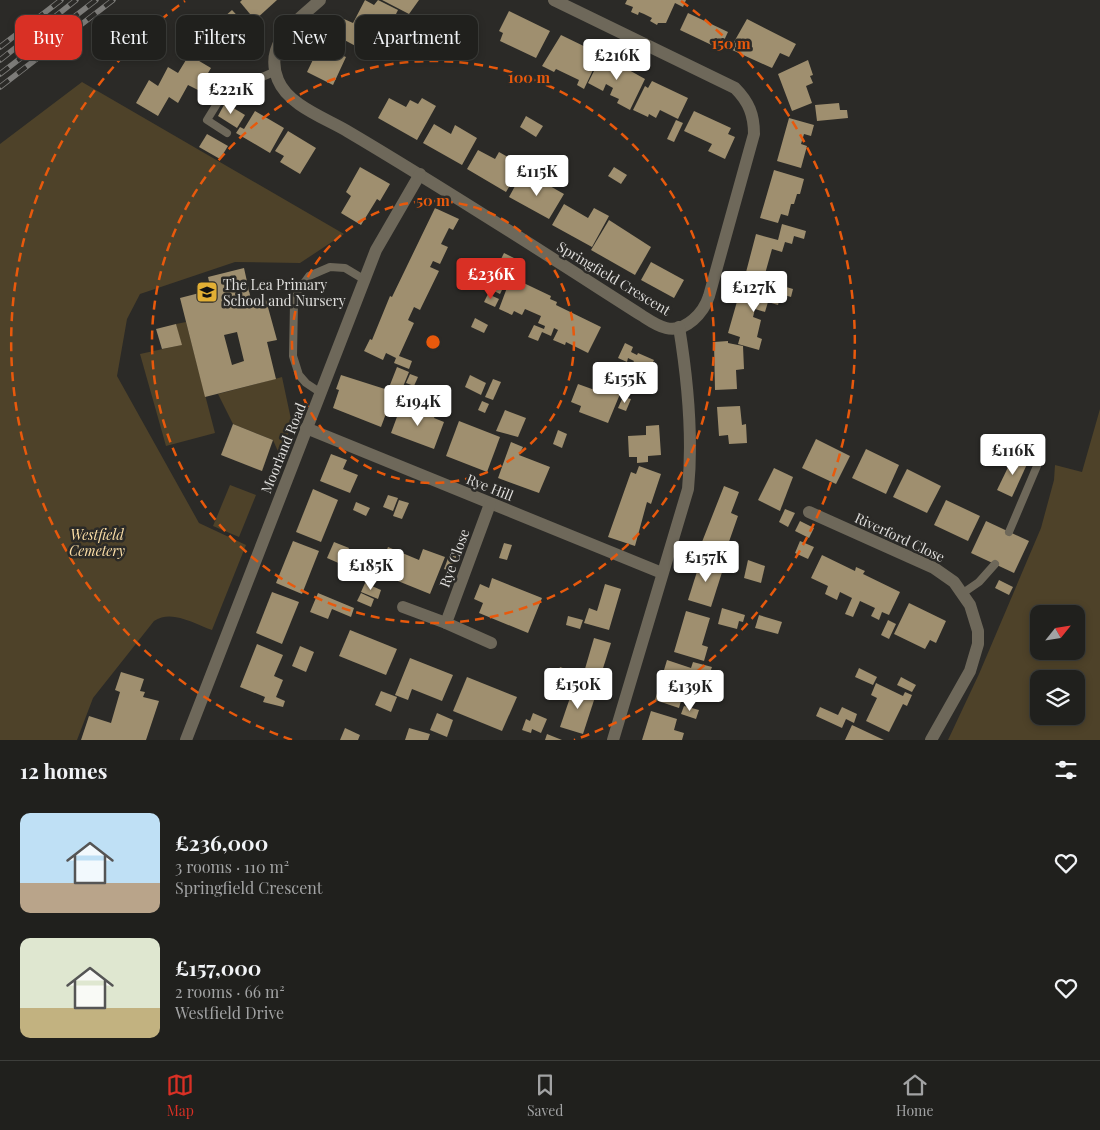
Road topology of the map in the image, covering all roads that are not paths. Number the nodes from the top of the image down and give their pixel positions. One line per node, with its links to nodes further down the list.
1 (320, 0): 3 (street, Springfield Crescent)
2 (554, 0): 7 (street, Springfield Crescent)
3 (276, 71): 4 (lane); 5 (street, Springfield Crescent)
4 (227, 133)
5 (420, 174): 6 (street, Moorland Road); 7 (street, Springfield Crescent)
6 (365, 280): 8 (street, Moorland Road); 8 (lane)
7 (679, 327): 15 (street)
8 (321, 393): 9 (street, Moorland Road)
9 (306, 428): 11 (street, Rye Hill); 20 (street, Moorland Road)
10 (1037, 466): 13 (lane)
11 (490, 504): 15 (street, Rye Hill); 18 (street, Rye Close)
12 (809, 512): 16 (street, Riverford Close)
13 (1009, 532)
14 (994, 564): 16 (lane)
15 (662, 574): 21 (street)
16 (963, 593): 22 (street, Riverford Close)
17 (402, 607): 18 (street)
18 (446, 624): 19 (street)
19 (491, 643)
20 (186, 740)
21 (613, 740)
22 (931, 740)

